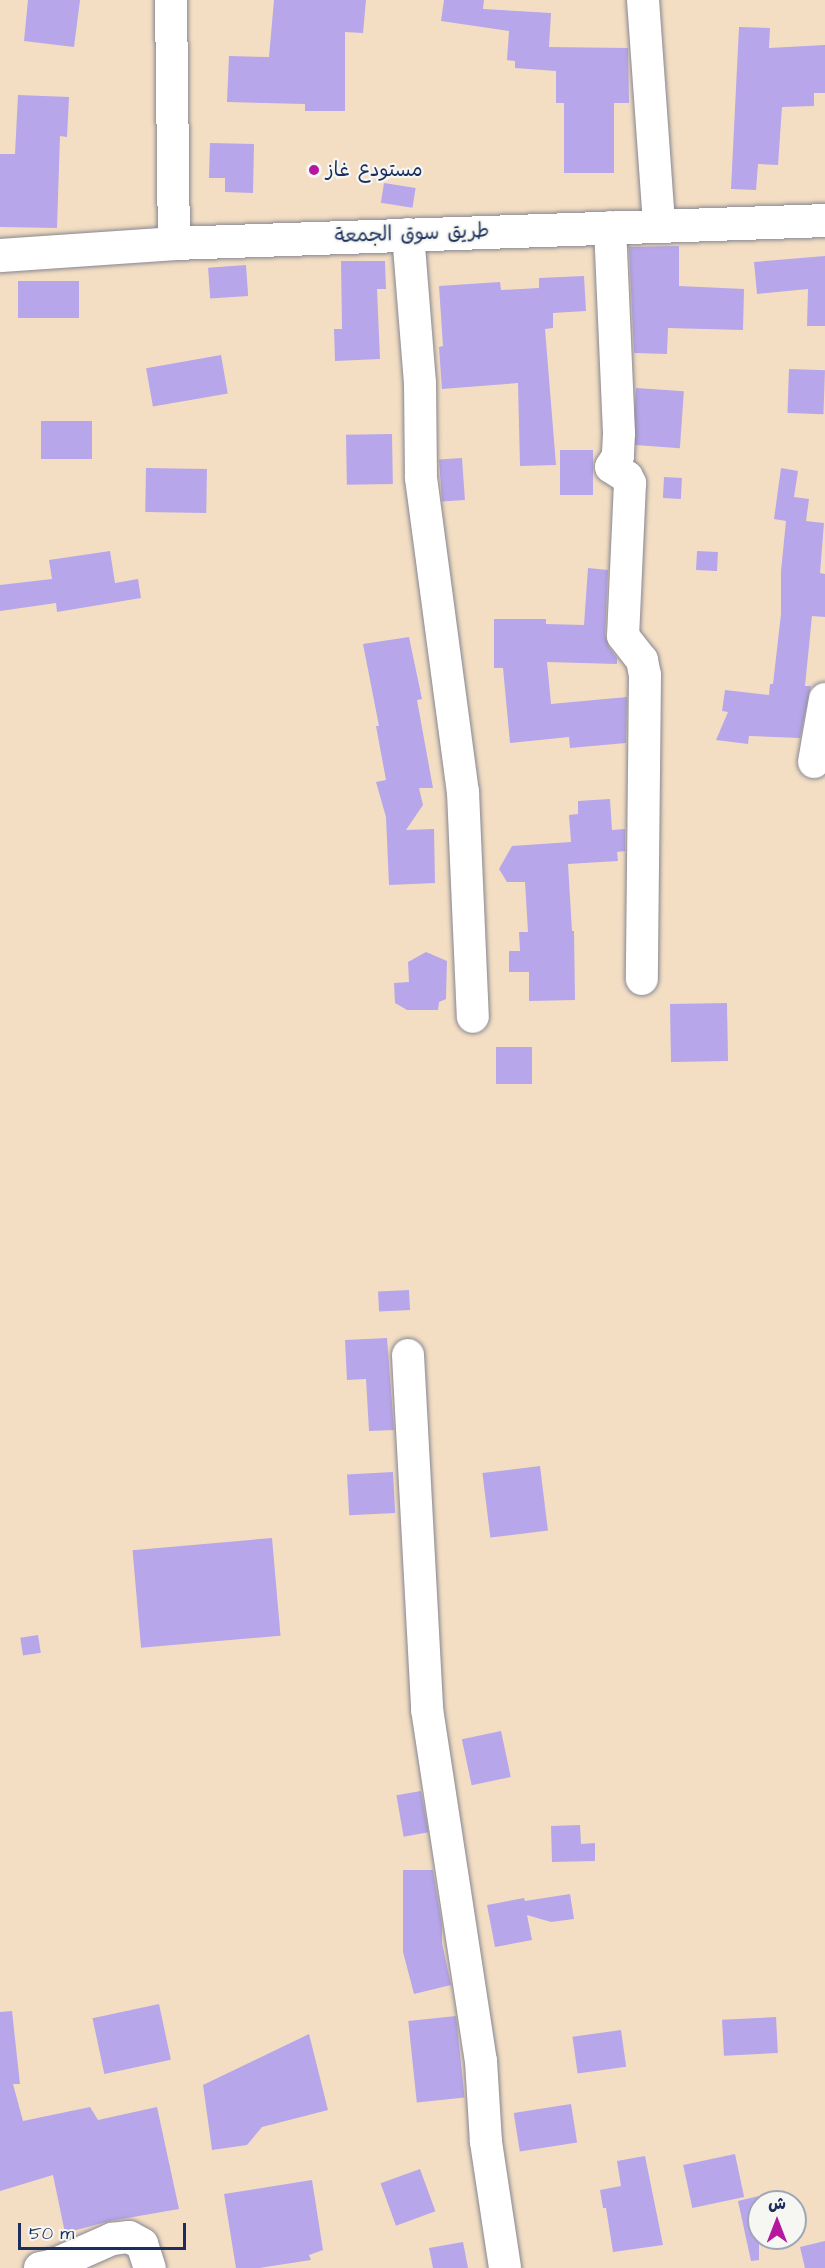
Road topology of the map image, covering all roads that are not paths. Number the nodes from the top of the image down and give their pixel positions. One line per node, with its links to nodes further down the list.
1 (171, 0): 7 (street)
2 (643, 0): 4 (street)
3 (825, 220): 4 (main road, طريق سوق الجمعة)
4 (659, 225): 5 (main road, طريق سوق الجمعة)
5 (610, 227): 6 (main road, طريق سوق الجمعة); 11 (street)
6 (408, 234): 7 (main road, طريق سوق الجمعة); 12 (street)
7 (174, 243): 8 (main road, طريق سوق الجمعة)
8 (0, 255)
9 (825, 699): 10 (street)
10 (814, 762)
11 (642, 979)
12 (473, 1017)
13 (408, 1355): 16 (street)
14 (40, 2268): 15 (street)
15 (150, 2268)
16 (505, 2268)

